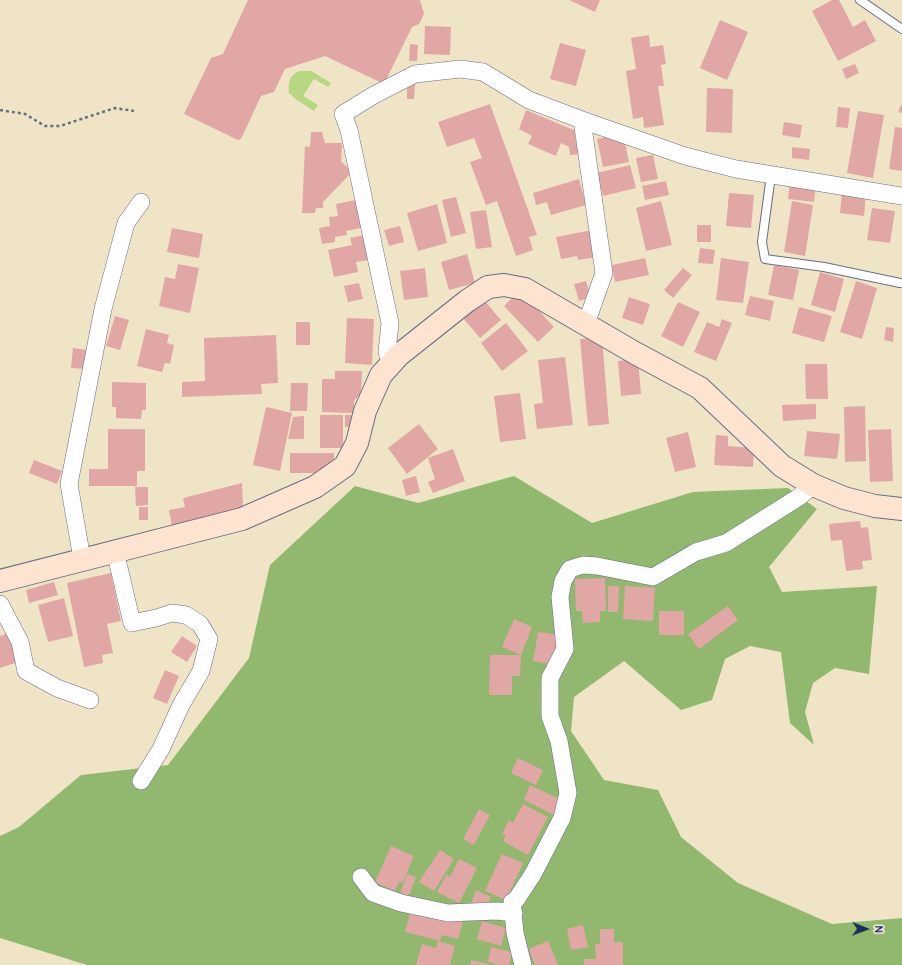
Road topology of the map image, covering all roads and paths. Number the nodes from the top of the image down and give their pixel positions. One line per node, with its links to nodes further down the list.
1 (860, 0): 2 (lane)
2 (902, 29)
3 (0, 110): 4 (path)
4 (134, 111)
5 (582, 120): 6 (street); 10 (street); 11 (street)
6 (771, 175): 7 (street); 9 (lane)
7 (902, 196)
8 (141, 202): 15 (street)
9 (900, 283)
10 (586, 324): 11 (street); 12 (street)
11 (390, 364): 14 (street)
12 (813, 485): 13 (street); 21 (street)
13 (902, 509)
14 (115, 551): 15 (street); 19 (street)
15 (82, 559): 16 (street)
16 (0, 580)
17 (0, 604): 18 (street)
18 (90, 700)
19 (141, 781)
20 (361, 878): 21 (street)
21 (514, 913): 22 (street)
22 (523, 965)

